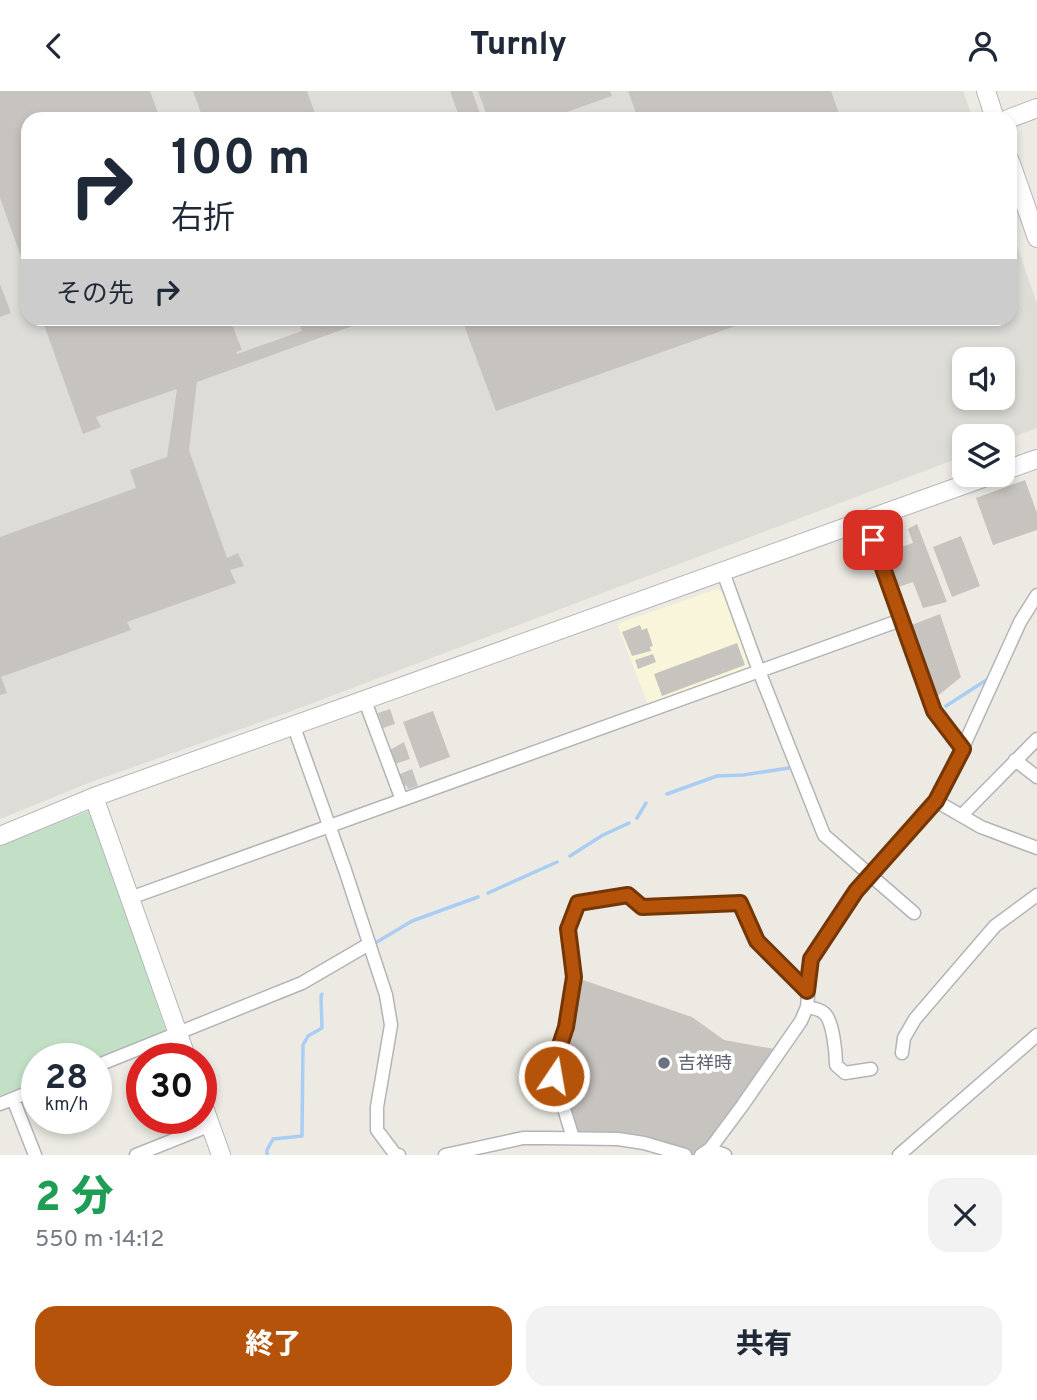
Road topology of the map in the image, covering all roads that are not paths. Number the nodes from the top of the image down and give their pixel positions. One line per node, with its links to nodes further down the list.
1 (986, 91): 3 (street)
2 (1037, 109): 4 (street)
3 (993, 112)
4 (1017, 116)
5 (1017, 181): 6 (street)
6 (1037, 238)
7 (1037, 459): 8 (street)
8 (1015, 467)
9 (958, 487): 10 (street)
10 (866, 520): 11 (street); 13 (street)
11 (723, 572): 14 (street); 15 (street)
12 (1037, 595): 18 (street)
13 (901, 620): 14 (street); 18 (street)
14 (759, 671): 22 (street); 28 (street)
15 (365, 701): 16 (street); 22 (street)
16 (294, 727): 21 (street); 25 (street)
17 (1037, 739): 19 (street)
18 (963, 749): 23 (street)
19 (1015, 760): 20 (street); 24 (street)
20 (1037, 778)
21 (94, 797): 26 (street); 30 (street)
22 (401, 800): 25 (street)
23 (936, 801): 24 (street); 28 (street)
24 (962, 815): 27 (street)
25 (330, 826): 30 (street); 32 (street)
26 (0, 836)
27 (1037, 848)
28 (870, 874): 31 (street); 33 (street)
29 (1037, 895): 38 (street)
30 (130, 898): 35 (street)
31 (914, 913)
32 (369, 943): 35 (street); 49 (street)
33 (807, 991): 34 (street); 44 (street)
34 (807, 1007): 40 (street); 45 (street)
35 (178, 1034): 37 (street); 39 (street)
36 (1037, 1035): 53 (street)
37 (181, 1043)
38 (902, 1053)
39 (112, 1060)
40 (871, 1069)
41 (6, 1101): 46 (street)
42 (188, 1134): 47 (street)
43 (214, 1134): 48 (street)
44 (573, 1138): 50 (street); 51 (street)
45 (705, 1152): 52 (street)
46 (35, 1155)
47 (136, 1155)
48 (221, 1155)
49 (399, 1155)
50 (444, 1155)
51 (685, 1155)
52 (725, 1155)
53 (899, 1155)

